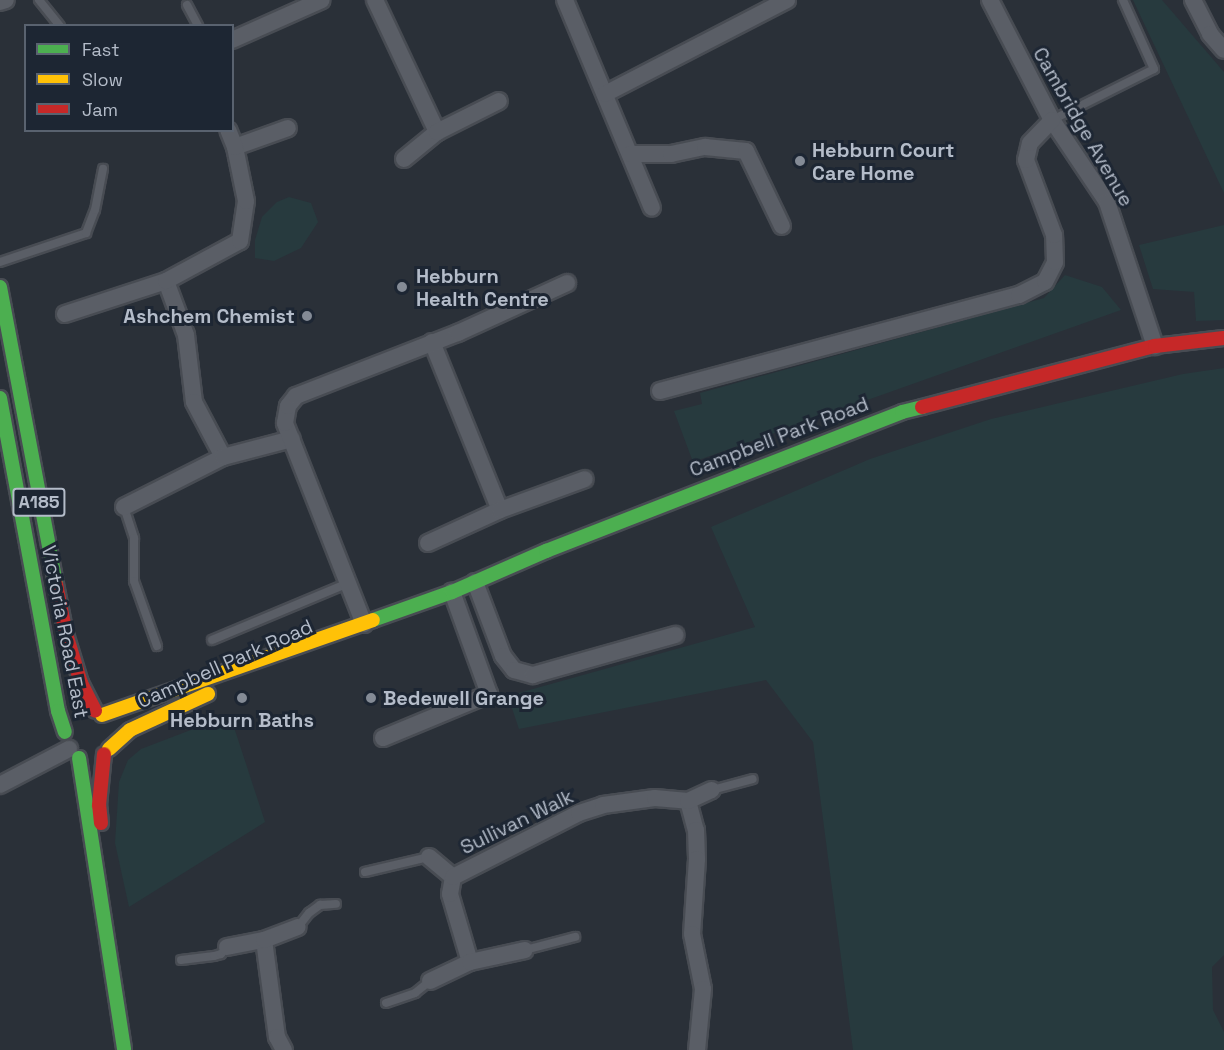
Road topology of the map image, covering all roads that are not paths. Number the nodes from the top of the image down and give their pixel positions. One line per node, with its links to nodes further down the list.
1 (6, 0): 10 (street)
2 (39, 0): 12 (lane)
3 (322, 0): 14 (street)
4 (375, 0): 21 (street)
5 (566, 0): 16 (street)
6 (787, 0): 16 (street)
7 (990, 0): 18 (street, Cambridge Avenue)
8 (1123, 0): 18 (lane)
9 (1193, 0): 15 (street)
10 (0, 2)
11 (188, 5): 13 (lane)
12 (58, 24)
13 (197, 24)
14 (234, 39)
15 (1224, 50)
16 (605, 94): 23 (street)
17 (499, 101): 21 (street)
18 (1052, 120): 35 (street, Cambridge Avenue); 36 (street)
19 (288, 128): 22 (street)
20 (229, 132): 22 (street)
21 (437, 132): 24 (street)
22 (235, 147): 29 (street)
23 (630, 154): 26 (street); 27 (street)
24 (404, 159)
25 (103, 169): 28 (lane)
26 (652, 208)
27 (782, 226)
28 (0, 262)
29 (166, 281): 32 (street); 39 (street)
30 (567, 283): 34 (street)
31 (0, 287): 51 (street, Victoria Road East / A185)
32 (65, 314)
33 (1224, 338): 35 (street, Campbell Park Road)
34 (432, 342): 38 (street); 42 (street)
35 (1155, 346): 44 (street, Campbell Park Road)
36 (660, 391)
37 (0, 398): 53 (street, Victoria Road East / A185)
38 (292, 439): 39 (street); 45 (street)
39 (223, 457): 41 (street)
40 (585, 479): 42 (street)
41 (124, 507): 50 (lane)
42 (501, 510): 43 (street)
43 (428, 543)
44 (474, 582): 46 (street, Campbell Park Road); 48 (street)
45 (348, 583): 47 (street); 49 (lane)
46 (452, 592): 47 (street, Campbell Park Road); 52 (street)
47 (364, 624): 51 (street, Campbell Park Road); 54 (street, Campbell Park Road)
48 (675, 635)
49 (212, 640)
50 (157, 646)
51 (99, 713): 53 (street); 54 (street)
52 (383, 738)
53 (71, 746): 54 (street); 56 (street); 72 (street, Victoria Road East / A185)
54 (107, 751): 72 (street, Victoria Road East / A185)
55 (753, 779): 57 (lane)
56 (0, 785)
57 (712, 790): 58 (street, Sullivan Walk)
58 (687, 801): 61 (street, Sullivan Walk); 75 (street)
59 (429, 857): 60 (lane); 61 (street)
60 (365, 872)
61 (453, 877): 69 (street, Sullivan Walk)
62 (336, 904): 63 (lane)
63 (297, 927): 65 (street)
64 (575, 937): 67 (lane)
65 (264, 940): 66 (street); 74 (street)
66 (227, 947): 68 (lane)
67 (525, 950): 69 (street)
68 (181, 960)
69 (470, 962): 70 (street)
70 (430, 981): 71 (lane)
71 (386, 1003)
72 (116, 1007): 73 (street, Victoria Road East / A185)
73 (124, 1050)
74 (284, 1050)
75 (697, 1050)

